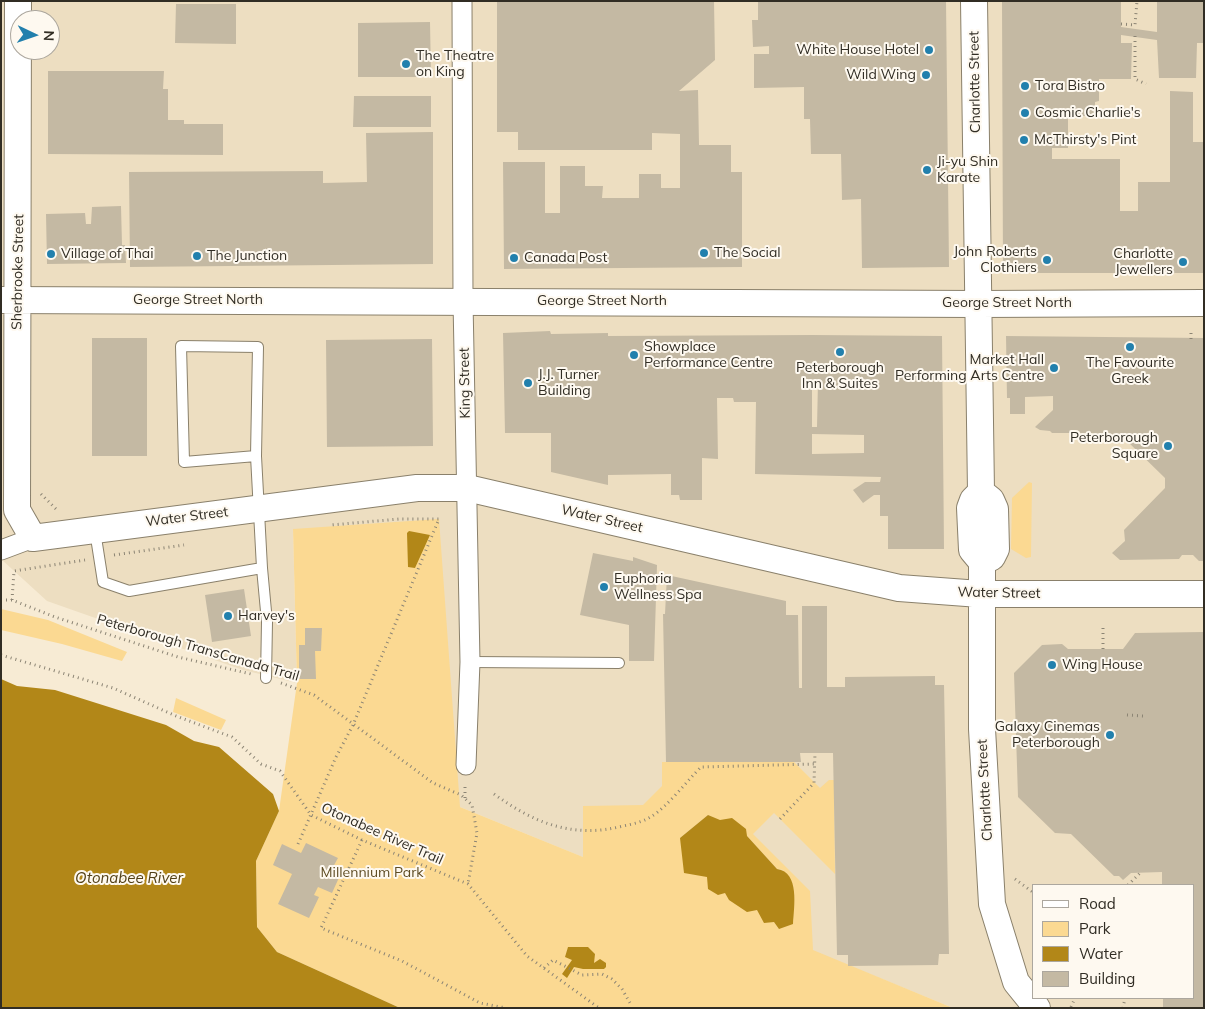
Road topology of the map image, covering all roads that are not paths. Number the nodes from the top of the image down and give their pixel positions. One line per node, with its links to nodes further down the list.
1 (18, 1): 4 (main road, Sherbrooke Street)
2 (462, 1): 5 (street, King Street)
3 (974, 1): 7 (main road, Charlotte Street)
4 (9, 300): 5 (main road, George Street North); 9 (main road, Sherbrooke Street)
5 (462, 301): 7 (main road, George Street North); 11 (street, King Street)
6 (1204, 302): 7 (main road, George Street North)
7 (978, 304): 17 (main road, Charlotte Street)
8 (1, 326): 9 (main road)
9 (17, 353): 14 (main road, Sherbrooke Street)
10 (256, 456): 10 (lane); 12 (lane)
11 (467, 488): 12 (main road, Water Street); 17 (main road, Water Street); 19 (street, King Street)
12 (260, 507): 13 (main road, Water Street); 16 (lane)
13 (95, 530): 14 (main road, Water Street); 16 (lane)
14 (33, 538): 15 (street, Water Street)
15 (1, 550)
16 (262, 568): 21 (lane)
17 (980, 594): 18 (main road, Water Street); 23 (main road, Charlotte Street)
18 (1204, 594)
19 (470, 662): 20 (lane); 22 (street, King Street)
20 (619, 663)
21 (266, 678)
22 (466, 766)
23 (1037, 1008)

